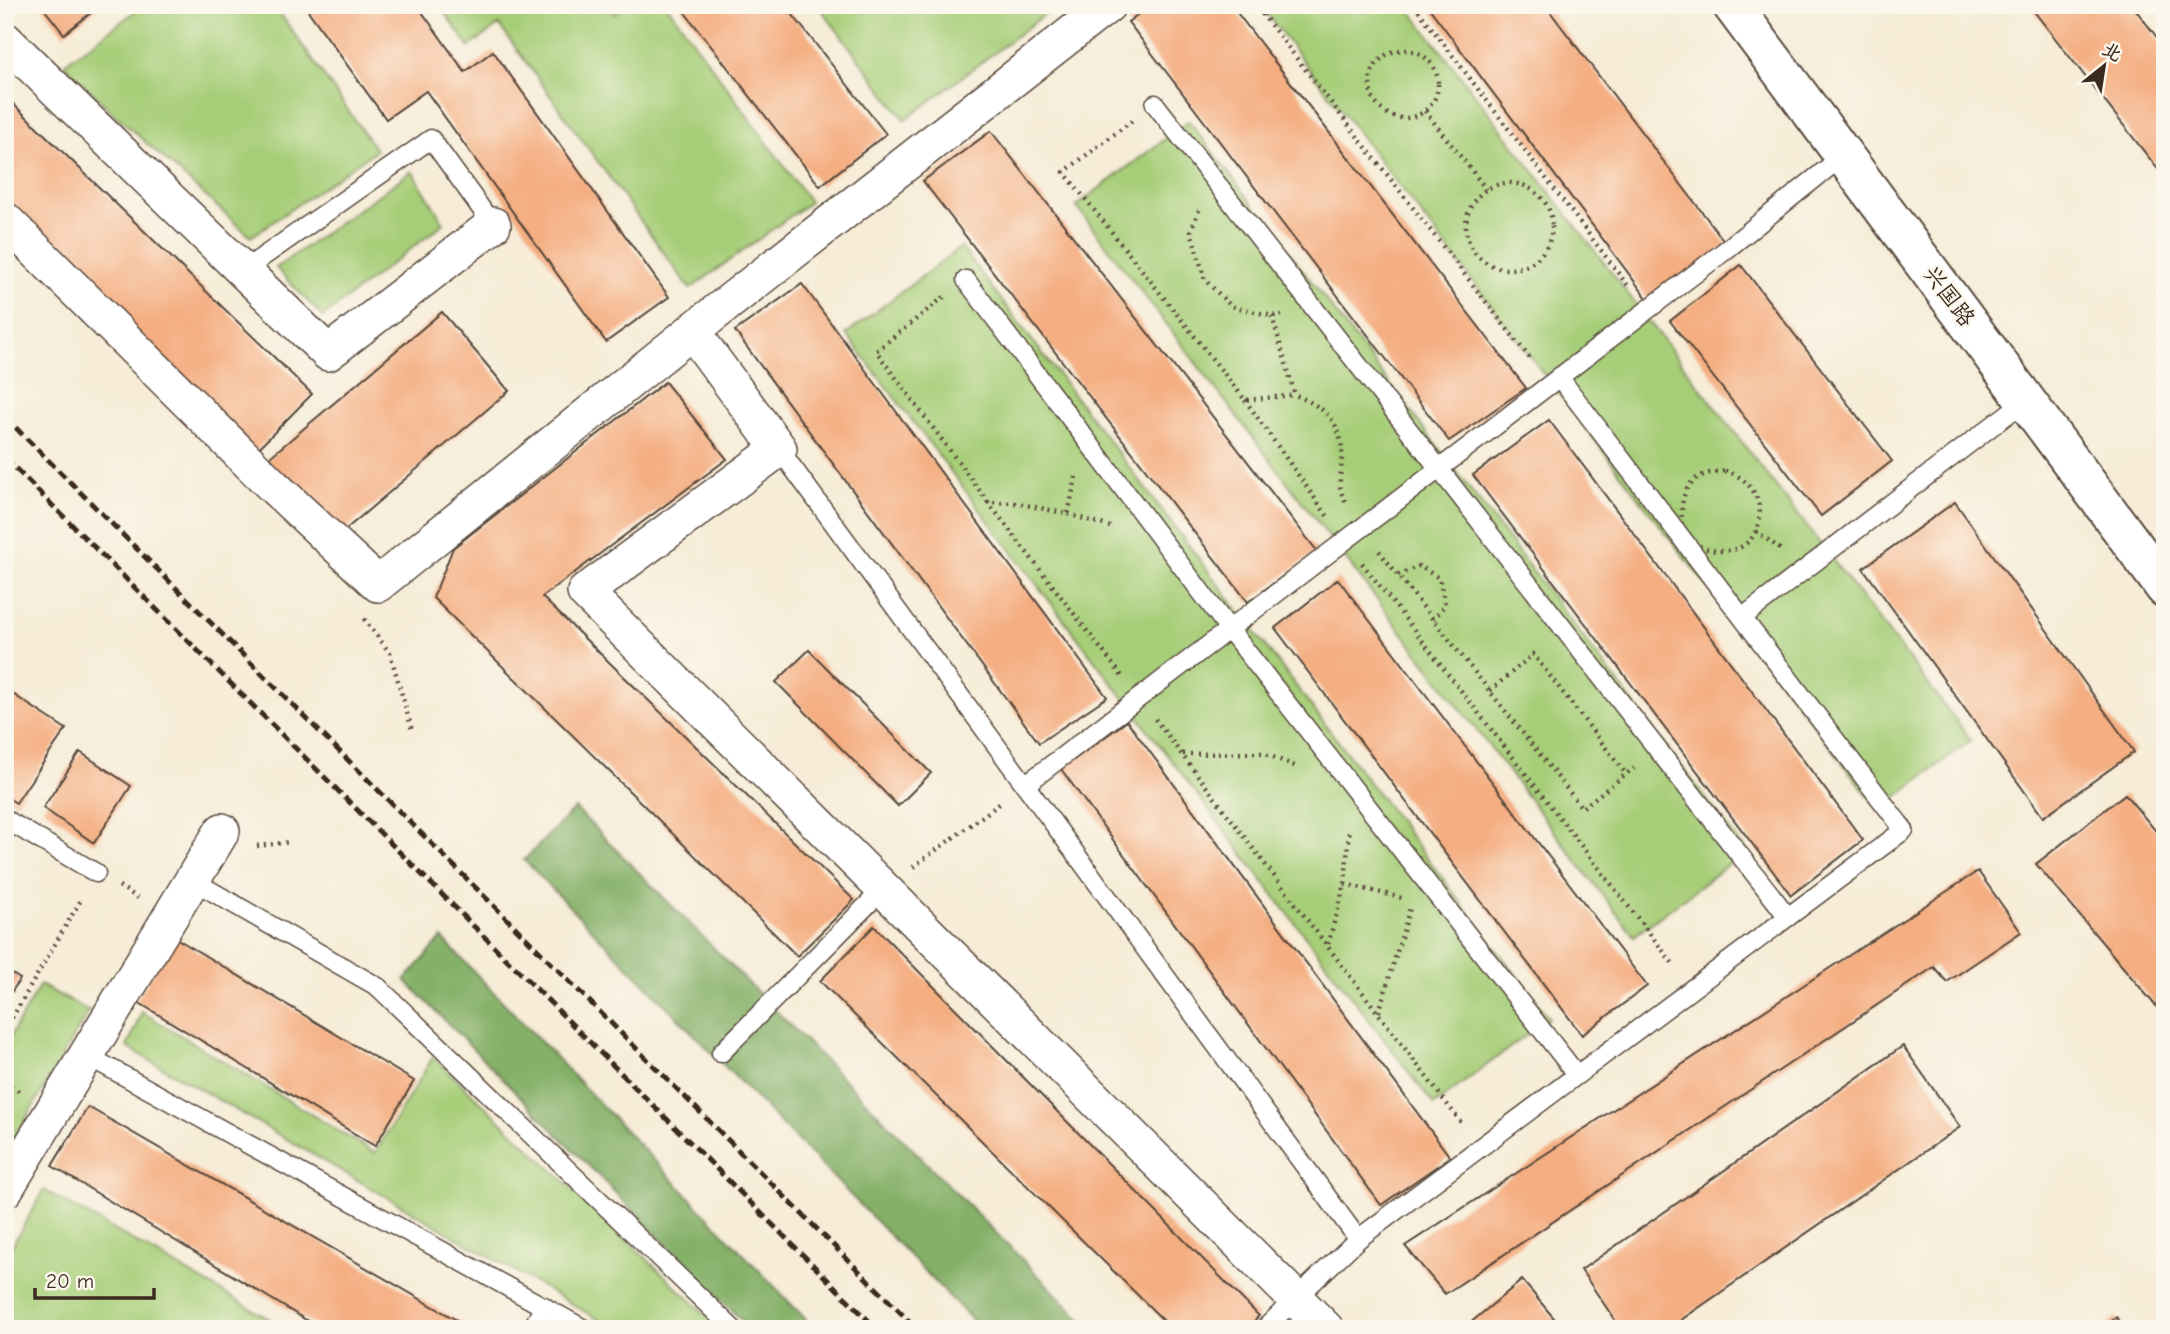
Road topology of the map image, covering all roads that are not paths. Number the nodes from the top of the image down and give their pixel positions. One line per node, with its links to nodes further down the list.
1 (1108, 5): 10 (street)
2 (1732, 5): 5 (main road, 兴国路)
3 (5, 40): 8 (street)
4 (1155, 104): 14 (lane)
5 (1844, 155): 11 (lane); 12 (main road, 兴国路)
6 (5, 220): 10 (street)
7 (493, 225): 8 (street); 8 (lane)
8 (244, 270)
9 (966, 280): 17 (lane)
10 (692, 331): 13 (street)
11 (1554, 380): 14 (lane); 16 (lane)
12 (2026, 400): 15 (main road, 兴国路); 16 (lane)
13 (779, 449): 18 (lane); 23 (street)
14 (1437, 470): 17 (lane); 24 (lane)
15 (2165, 588)
16 (1743, 617): 24 (lane)
17 (1229, 629): 18 (lane); 27 (lane)
18 (1025, 785): 29 (lane)
19 (5, 819): 21 (lane)
20 (222, 831): 22 (street)
21 (96, 873)
22 (192, 880): 26 (street); 34 (lane)
23 (883, 889): 25 (lane); 30 (street)
24 (1788, 918): 27 (lane)
25 (720, 1053)
26 (86, 1055): 28 (street); 31 (lane)
27 (1577, 1075): 29 (lane)
28 (5, 1190)
29 (1358, 1239): 30 (lane)
30 (1295, 1297): 35 (lane); 36 (street)
31 (544, 1306): 32 (lane); 33 (lane)
32 (532, 1329)
33 (584, 1329)
34 (733, 1329)
35 (1264, 1329)
36 (1326, 1329)

